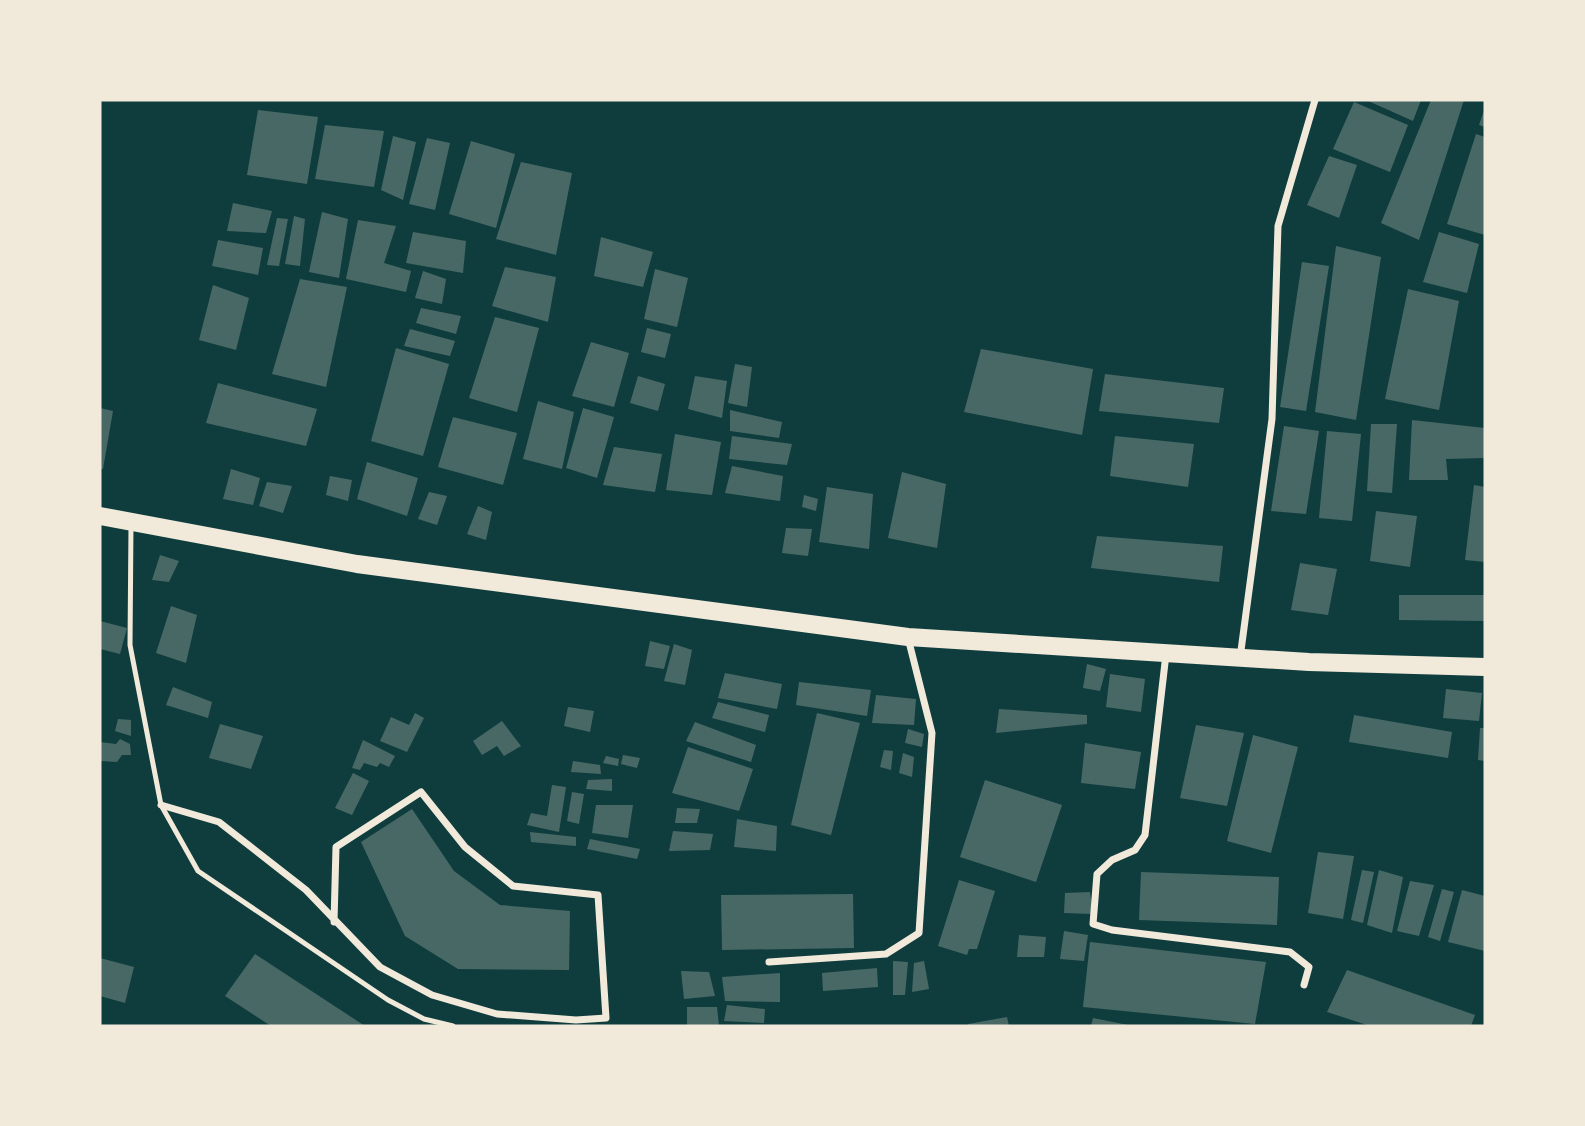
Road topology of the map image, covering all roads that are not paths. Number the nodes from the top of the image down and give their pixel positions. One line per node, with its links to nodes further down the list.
1 (1315, 100): 6 (street)
2 (100, 516): 3 (main road)
3 (131, 522): 4 (main road); 8 (lane)
4 (908, 637): 5 (main road); 10 (street)
5 (1166, 654): 6 (main road); 11 (street)
6 (1240, 658): 7 (main road)
7 (1485, 667)
8 (161, 805): 9 (street); 12 (lane)
9 (334, 922): 9 (street)
10 (769, 962)
11 (1304, 985)
12 (453, 1026)

